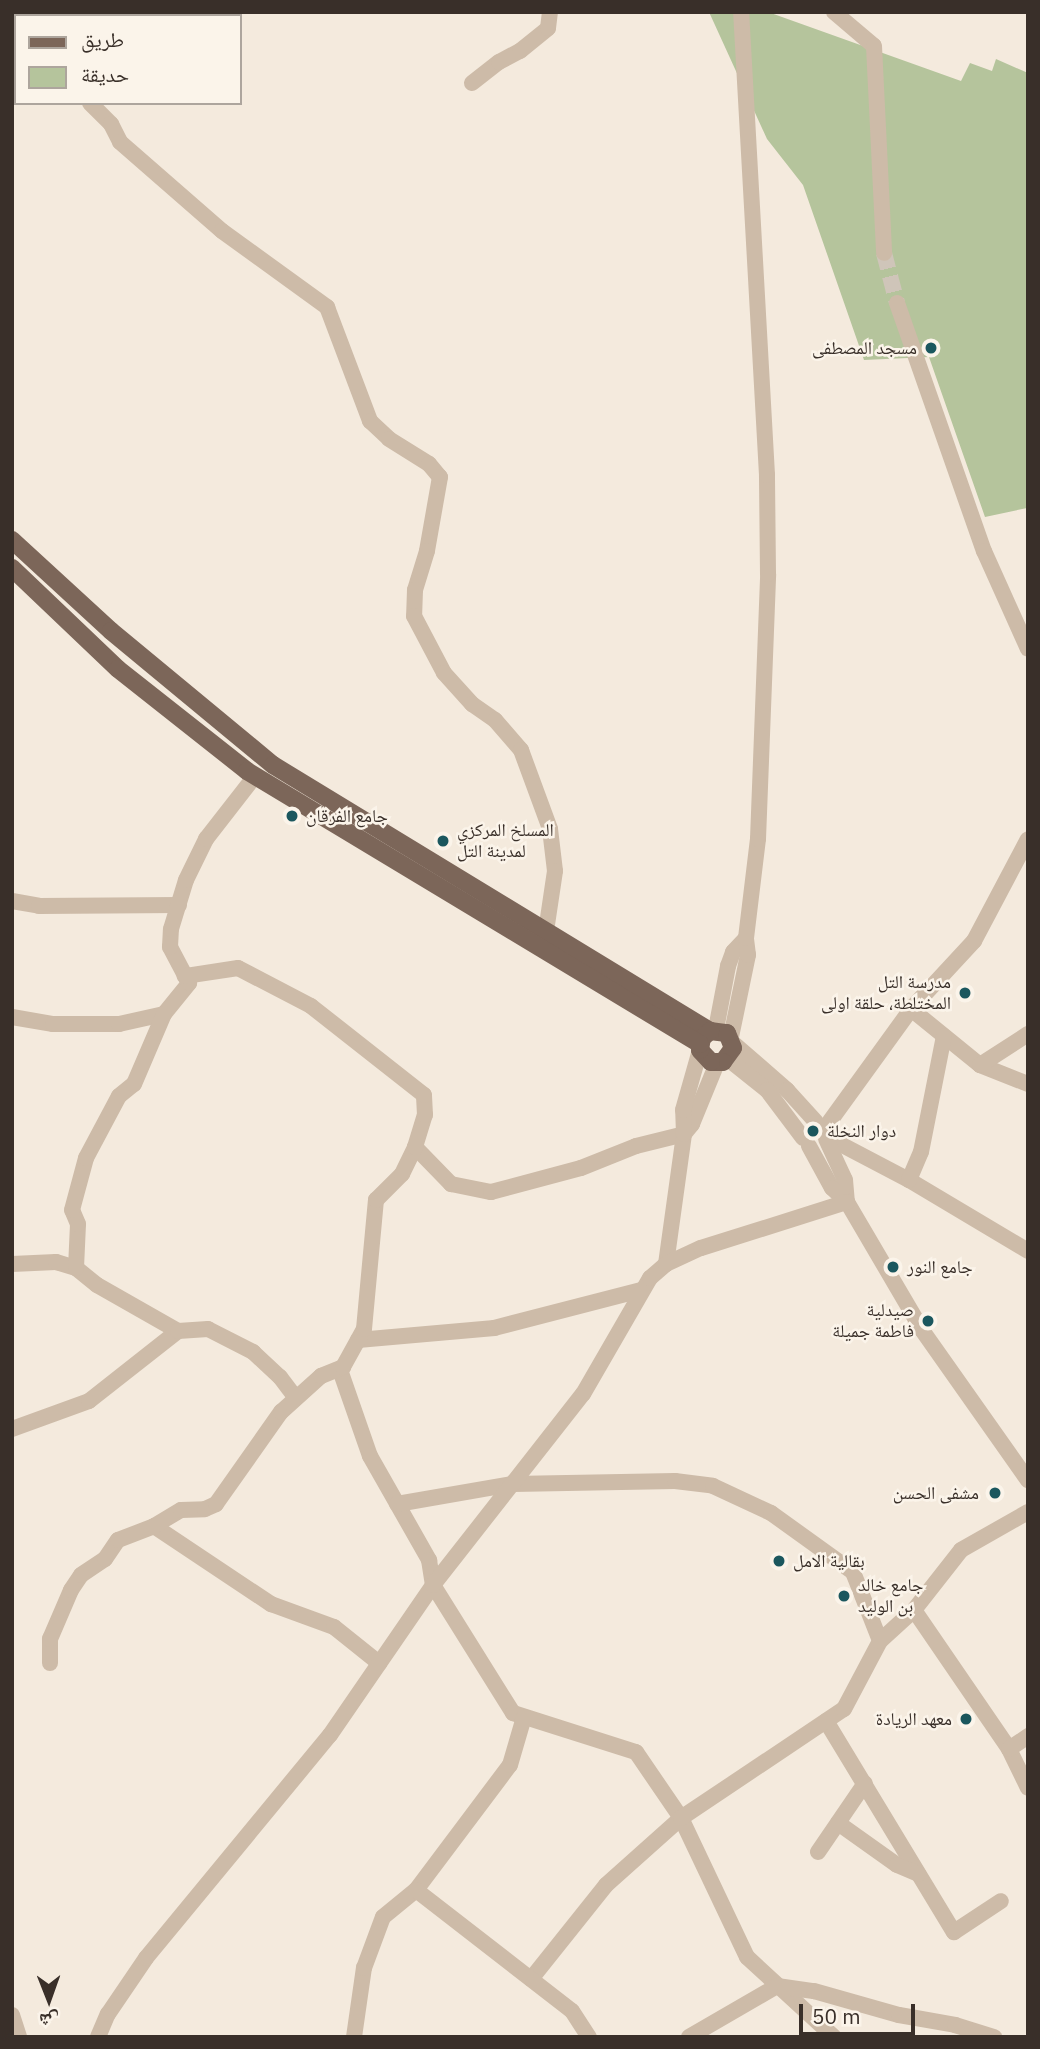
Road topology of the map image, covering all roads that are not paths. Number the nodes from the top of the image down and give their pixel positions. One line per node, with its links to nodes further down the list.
1 (550, 12): 4 (street)
2 (741, 12): 22 (street)
3 (838, 13): 6 (street)
4 (472, 83)
5 (92, 105): 15 (street)
6 (884, 253)
7 (897, 303): 10 (street)
8 (12, 540): 15 (main road)
9 (12, 568): 11 (main road)
10 (1028, 649)
11 (255, 776): 14 (street); 22 (main road)
12 (1028, 839): 17 (street)
13 (12, 901): 14 (street)
14 (178, 905): 16 (street)
15 (546, 931): 22 (main road)
16 (185, 976): 18 (street); 28 (street)
17 (911, 1009): 21 (street); 25 (street)
18 (164, 1014): 19 (street); 34 (street)
19 (12, 1017)
20 (1028, 1034): 23 (street)
21 (944, 1036): 23 (street); 29 (street)
22 (717, 1044): 25 (street); 26 (street); 27 (street)
23 (981, 1065): 24 (street)
24 (1028, 1084)
25 (823, 1132): 27 (street); 29 (street); 30 (street)
26 (684, 1134): 28 (street); 33 (street)
27 (806, 1142): 30 (street)
28 (415, 1147): 37 (street)
29 (909, 1180): 31 (street)
30 (847, 1202): 33 (street); 41 (street)
31 (1028, 1251)
32 (12, 1264): 34 (street)
33 (666, 1264): 35 (street)
34 (76, 1268): 36 (street)
35 (641, 1290): 37 (street); 42 (street)
36 (178, 1331): 39 (street); 40 (street)
37 (358, 1340): 38 (street)
38 (340, 1370): 39 (street); 43 (street)
39 (296, 1398): 45 (street)
40 (12, 1429)
41 (1028, 1480)
42 (513, 1484): 43 (street); 46 (street); 48 (street)
43 (397, 1504): 46 (street)
44 (1028, 1512): 47 (street)
45 (154, 1525): 49 (street); 50 (street)
46 (433, 1585): 50 (street); 51 (street)
47 (914, 1610): 48 (street); 54 (street)
48 (880, 1641): 52 (street)
49 (50, 1663)
50 (379, 1663): 67 (street)
51 (524, 1717): 57 (street); 61 (street)
52 (826, 1721): 55 (street); 57 (street)
53 (1028, 1737): 54 (street)
54 (1009, 1749): 56 (street)
55 (866, 1783): 58 (street); 60 (street)
56 (1028, 1788)
57 (681, 1818): 63 (street); 64 (street)
58 (838, 1823): 59 (street); 60 (street)
59 (817, 1852)
60 (918, 1874): 62 (street)
61 (416, 1890): 63 (street); 68 (street)
62 (1001, 1901)
63 (531, 1979): 69 (street)
64 (777, 1986): 70 (street); 71 (street); 72 (street)
65 (12, 2015): 66 (street)
66 (19, 2037)
67 (98, 2037)
68 (354, 2037)
69 (589, 2037)
70 (689, 2037)
71 (834, 2037)
72 (994, 2037)

